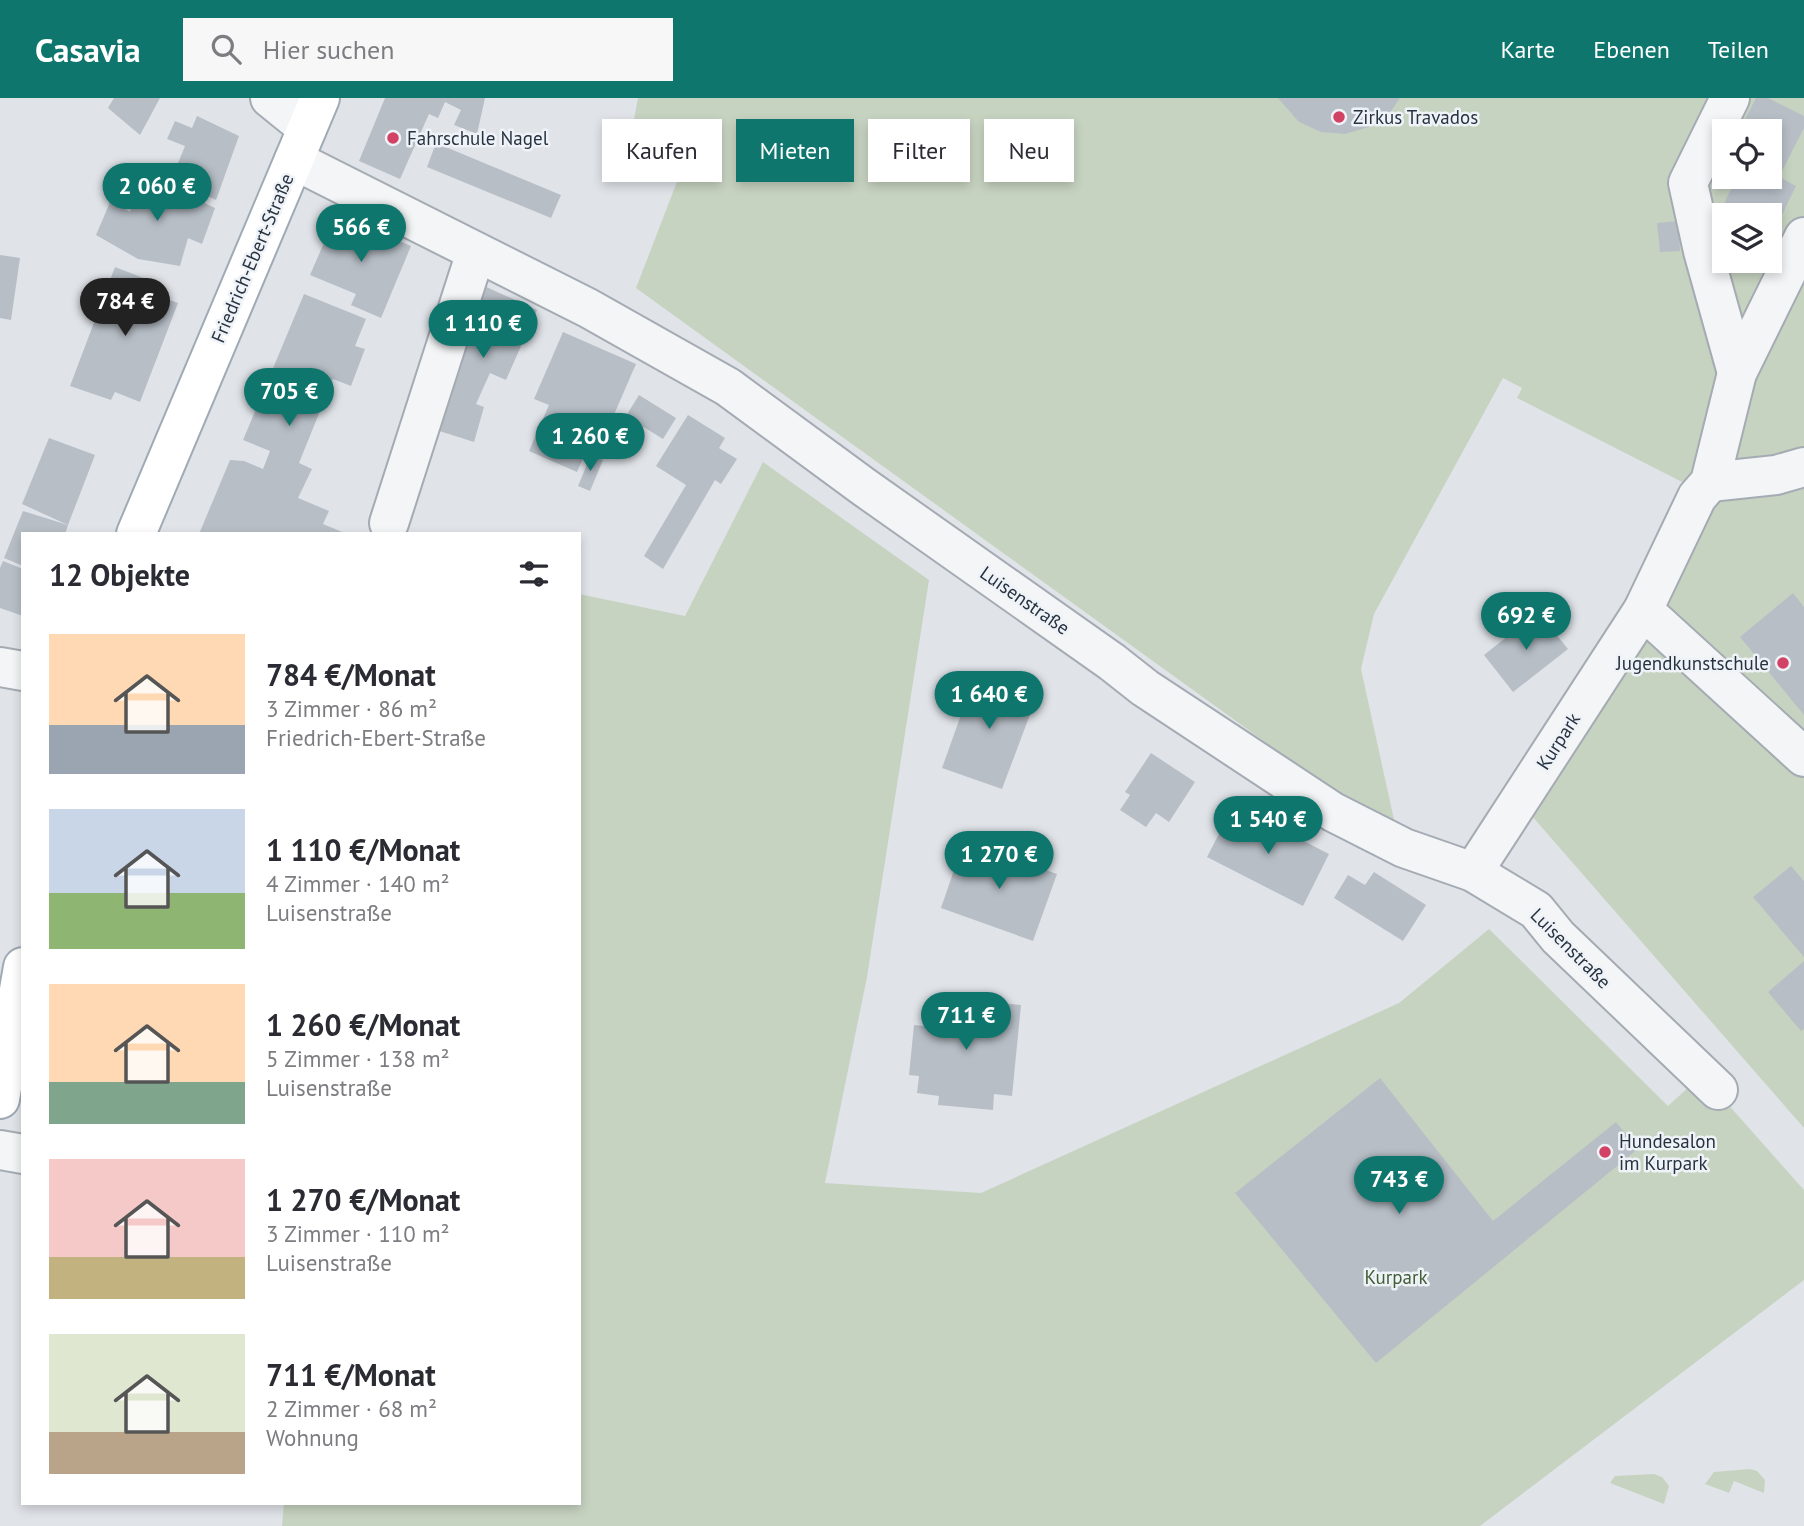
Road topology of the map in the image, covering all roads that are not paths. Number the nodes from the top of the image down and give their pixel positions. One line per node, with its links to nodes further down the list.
1 (270, 98): 3 (street, Luisenstraße)
2 (1730, 98): 6 (street)
3 (307, 129): 5 (street, Luisenstraße); 10 (main road, Friedrich-Ebert-Straße)
4 (1804, 237): 6 (street, Kurpark)
5 (476, 252): 9 (street); 15 (street, Luisenstraße)
6 (1737, 373): 8 (street, Kurpark)
7 (1804, 467): 8 (street)
8 (1704, 489): 11 (street, Kurpark)
9 (389, 523)
10 (137, 532)
11 (1643, 610): 14 (street); 15 (street, Kurpark)
12 (0, 667): 13 (street)
13 (21, 671)
14 (1804, 757)
15 (1473, 872): 18 (street, Luisenstraße)
16 (21, 972): 17 (main road)
17 (8, 1005): 19 (main road)
18 (1718, 1090)
19 (0, 1099)
20 (0, 1150): 21 (street)
21 (21, 1154)

